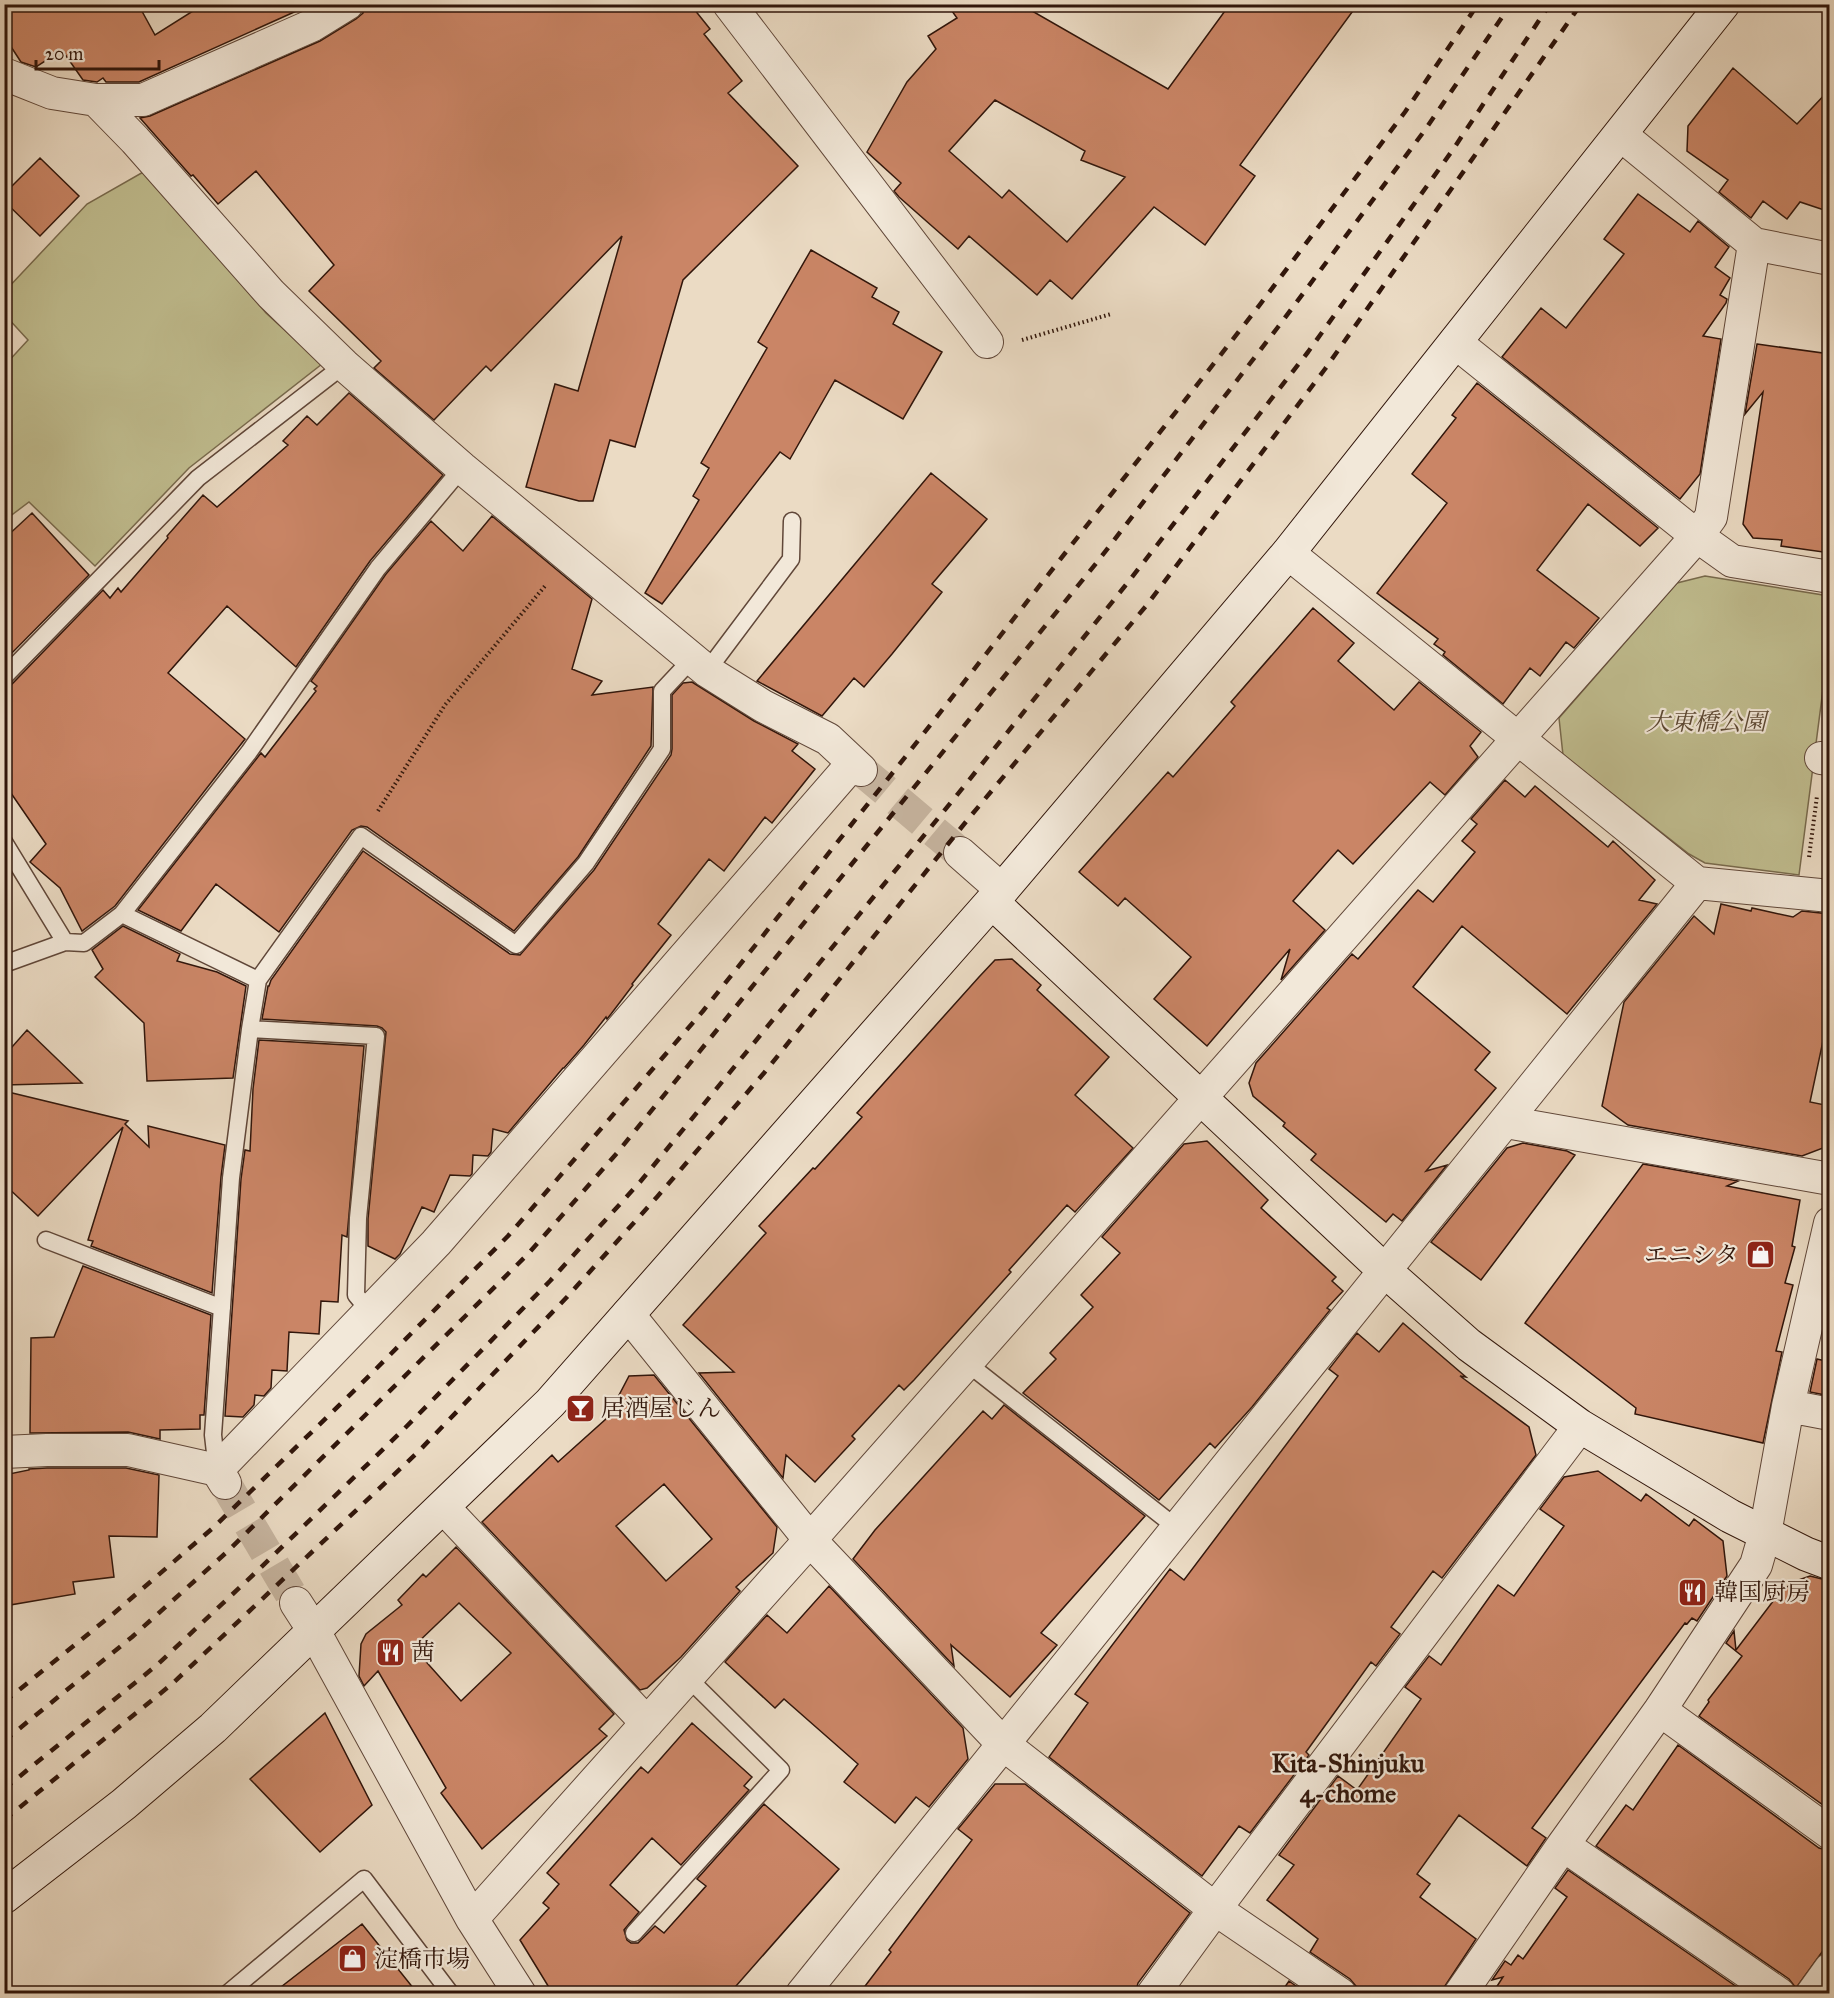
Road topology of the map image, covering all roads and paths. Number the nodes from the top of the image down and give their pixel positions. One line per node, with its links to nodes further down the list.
1 (347, 4): 5 (street)
2 (729, 4): 10 (street)
3 (1723, 4): 6 (street)
4 (4, 74): 5 (street)
5 (96, 100): 12 (street)
6 (1621, 135): 7 (street); 11 (street)
7 (1754, 244): 8 (street); 15 (street)
8 (1830, 259)
9 (1111, 314): 10 (path)
10 (987, 342)
11 (1455, 342): 15 (street); 16 (street)
12 (345, 365): 13 (street); 20 (lane)
13 (462, 468): 17 (street); 28 (lane)
14 (792, 521): 19 (lane)
15 (1697, 536): 18 (street); 21 (street)
16 (1288, 553): 21 (street); 26 (street)
17 (571, 556): 19 (street); 22 (path)
18 (1830, 577)
19 (700, 665): 22 (lane); 40 (street)
20 (4, 677)
21 (1518, 739): 25 (street); 33 (street)
22 (361, 836): 31 (lane)
23 (4, 843): 29 (lane)
24 (960, 853): 26 (street)
25 (1696, 883): 27 (street); 34 (street)
26 (997, 896): 33 (street); 41 (street)
27 (1830, 896)
28 (122, 914): 29 (lane); 31 (lane)
29 (65, 942): 30 (lane)
30 (4, 964)
31 (258, 980): 32 (lane)
32 (250, 1029): 39 (lane); 40 (lane)
33 (1201, 1099): 38 (street); 42 (street)
34 (1506, 1122): 35 (street); 38 (street)
35 (1830, 1179)
36 (1830, 1223): 43 (street)
37 (46, 1240): 39 (lane)
38 (1384, 1270): 45 (street); 49 (street)
39 (222, 1308): 47 (lane)
40 (370, 1312): 47 (street)
41 (628, 1314): 48 (street); 51 (street)
42 (967, 1364): 49 (lane); 51 (street)
43 (1788, 1406): 44 (street); 50 (street)
44 (1830, 1414)
45 (1580, 1426): 50 (street); 62 (street)
46 (4, 1452): 47 (street)
47 (221, 1476)
48 (443, 1507): 54 (street); 57 (street)
49 (1177, 1528): 58 (street)
50 (1765, 1534): 52 (street); 56 (street)
51 (810, 1540): 55 (street); 58 (street)
52 (1830, 1563)
53 (296, 1603): 54 (street)
54 (314, 1631): 61 (street); 63 (street)
55 (688, 1678): 57 (street); 64 (lane)
56 (1660, 1710): 59 (street); 60 (street)
57 (647, 1723): 63 (street)
58 (1003, 1744): 62 (street); 69 (street)
59 (1830, 1833)
60 (1563, 1845): 72 (street); 73 (street)
61 (4, 1897)
62 (1215, 1909): 70 (street); 71 (street)
63 (472, 1920): 68 (street)
64 (634, 1933)
65 (1830, 1969): 74 (street)
66 (227, 1994): 67 (lane)
67 (451, 1994)
68 (519, 1994)
69 (802, 1994)
70 (1154, 1994)
71 (1340, 1994)
72 (1460, 1994)
73 (1779, 1994)
74 (1812, 1994)

